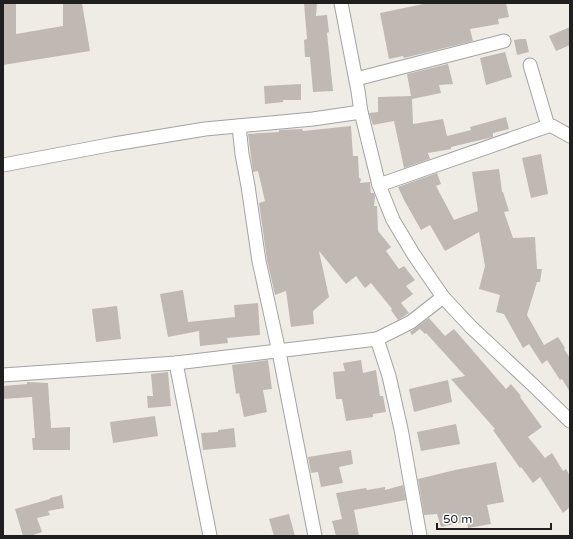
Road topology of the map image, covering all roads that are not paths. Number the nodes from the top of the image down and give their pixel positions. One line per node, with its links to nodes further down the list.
1 (341, 3): 4 (street)
2 (504, 41): 4 (street)
3 (530, 65): 7 (street)
4 (356, 80): 5 (street)
5 (361, 112): 6 (street); 10 (street)
6 (239, 126): 9 (street); 13 (street)
7 (548, 126): 8 (street); 10 (street)
8 (570, 136)
9 (3, 165)
10 (379, 185): 11 (street)
11 (443, 297): 12 (street); 16 (street)
12 (377, 339): 13 (street); 19 (street)
13 (279, 352): 14 (street); 18 (street)
14 (176, 363): 15 (street); 17 (street)
15 (3, 375)
16 (570, 421)
17 (210, 536)
18 (315, 536)
19 (420, 536)

